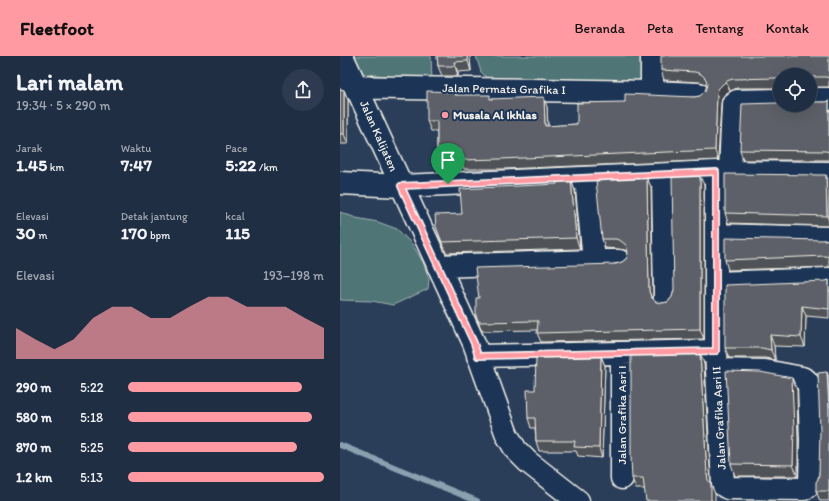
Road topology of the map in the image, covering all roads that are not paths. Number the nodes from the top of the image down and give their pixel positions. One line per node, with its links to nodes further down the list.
1 (342, 56): 3 (street, Jalan Kalijaten)
2 (652, 56): 4 (street)
3 (349, 87): 4 (street, Jalan Permata Grafika I); 14 (street, Jalan Kalijaten)
4 (652, 92): 5 (street, Jalan Permata Grafika I)
5 (698, 94)
6 (817, 99): 7 (street)
7 (829, 99)
8 (773, 100): 9 (street, Jalan Grafika Asri II)
9 (723, 172): 10 (street); 11 (street); 15 (street, Jalan Grafika Asri II)
10 (829, 173)
11 (663, 174): 12 (street); 22 (street)
12 (586, 178): 14 (street); 17 (street)
13 (340, 183): 14 (street)
14 (401, 186): 19 (street, Jalan Kalijaten)
15 (716, 235): 16 (street); 21 (street, Jalan Grafika Asri II)
16 (829, 238)
17 (594, 261): 18 (street); 19 (street)
18 (620, 261)
19 (438, 266): 24 (street, Jalan Kalijaten)
20 (829, 279): 21 (street)
21 (716, 283): 25 (street, Jalan Grafika Asri II)
22 (665, 300)
23 (622, 353): 24 (street); 25 (street); 26 (street, Jalan Grafika Asri I)
24 (478, 356): 27 (street, Jalan Kalijaten)
25 (716, 360): 25 (street, Jalan Grafika Asri II)
26 (622, 478)
27 (578, 501)

